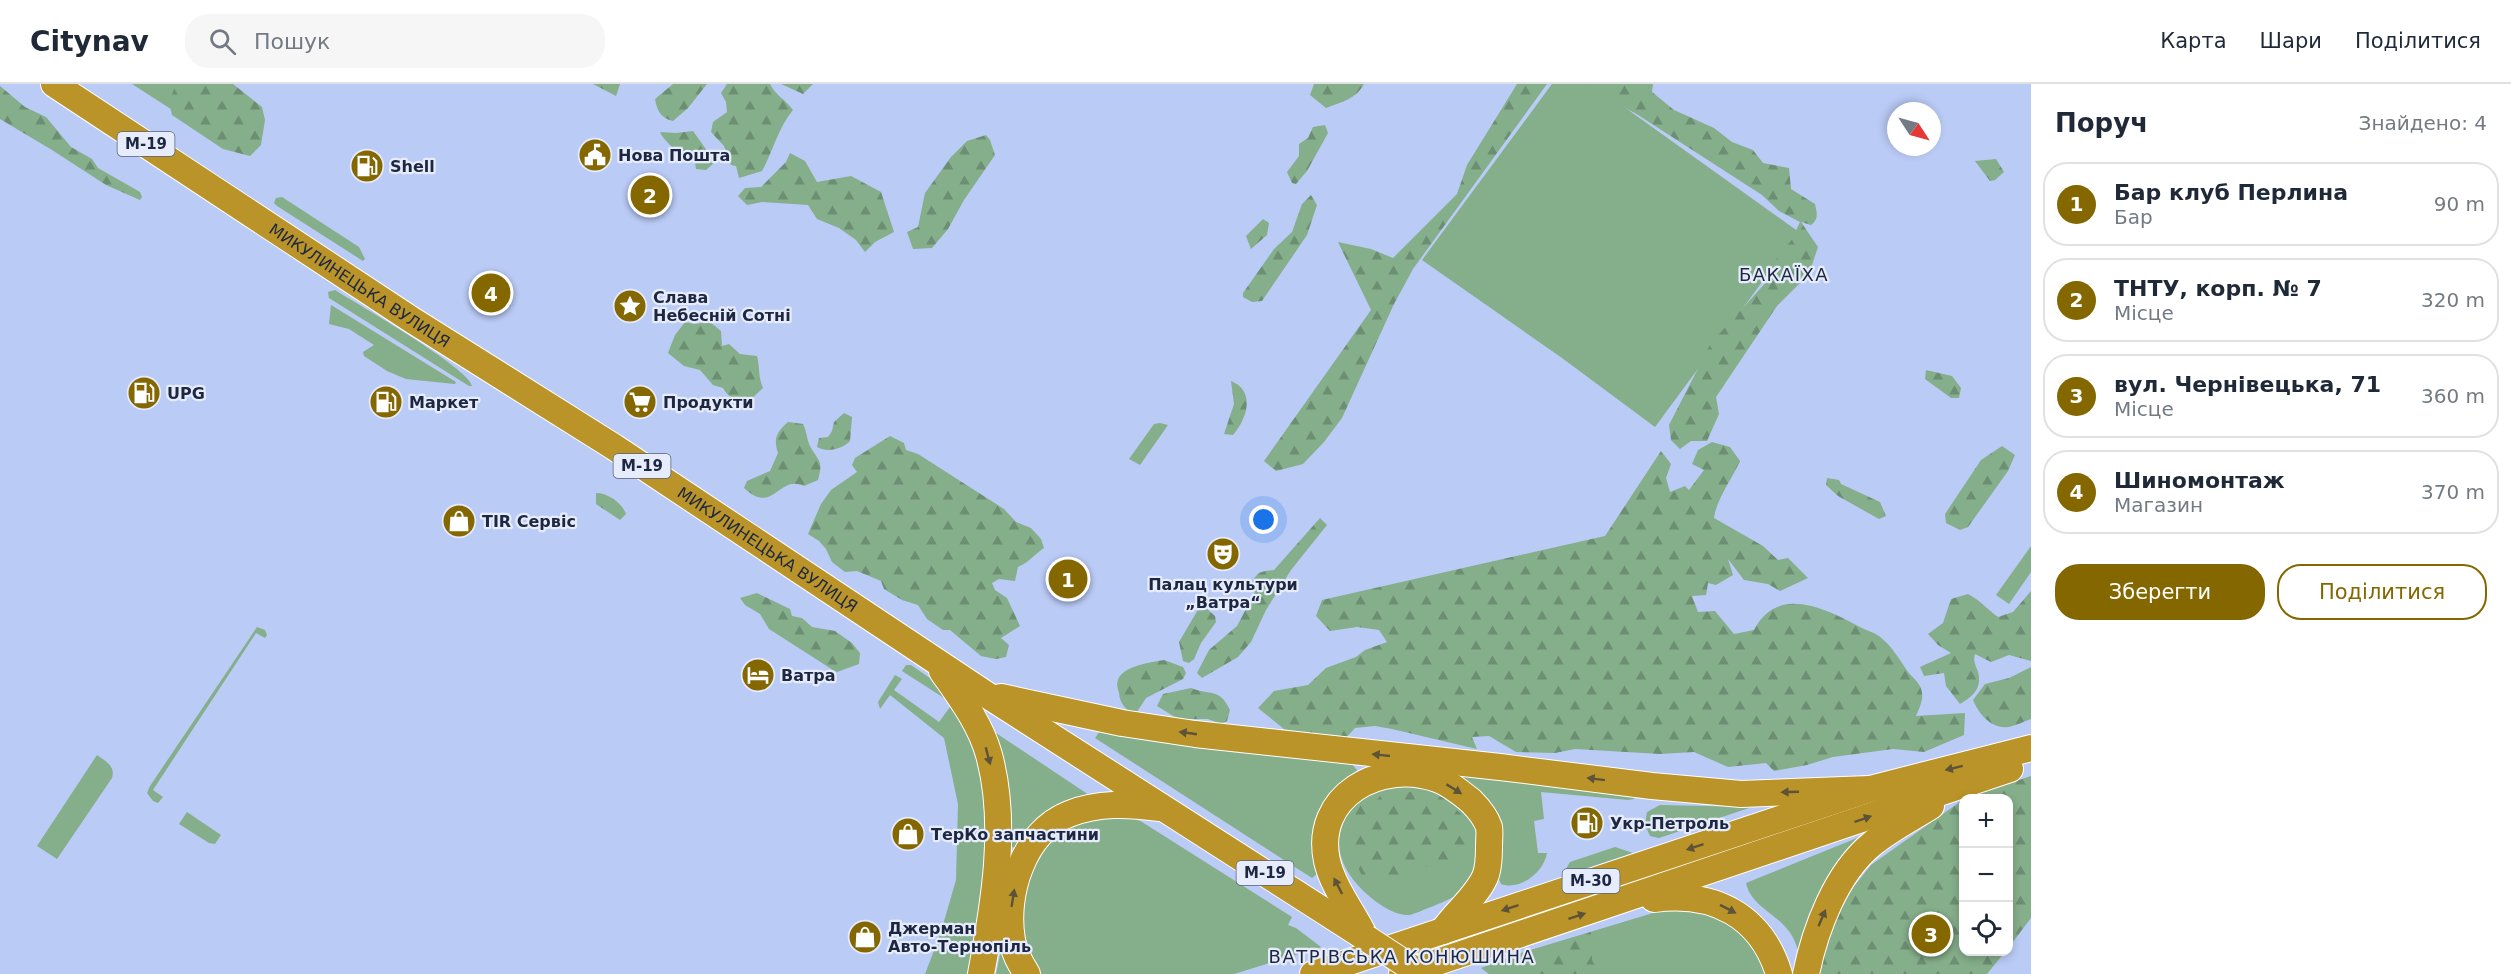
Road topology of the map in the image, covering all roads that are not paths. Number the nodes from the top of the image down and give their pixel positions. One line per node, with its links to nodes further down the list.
1 (54, 84): 2 (highway, МИКУЛИНЕЦЬКА ВУЛИЦЯ / М-19)
2 (933, 659): 3 (highway, МИКУЛИНЕЦЬКА ВУЛИЦЯ / М-19); 12 (highway, М-19, one-way to 12)
3 (987, 695): 7 (highway, one-way to 3); 8 (highway, МИКУЛИНЕЦЬКА ВУЛИЦЯ / М-19)
4 (2031, 748): 7 (highway, М-30, one-way to 7)
5 (2031, 762): 6 (highway, М-30)
6 (1964, 785): 9 (highway, М-30, one-way to 6); 18 (highway, one-way to 6)
7 (1870, 789): 10 (highway, М-30, one-way to 10)
8 (1164, 808): 11 (highway, МИКУЛИНЕЦЬКА ВУЛИЦЯ / М-19); 13 (highway, one-way to 8)
9 (1609, 906): 15 (highway, one-way to 9); 17 (highway, one-way to 17)
10 (1443, 931): 11 (highway, one-way to 10); 14 (highway, М-30)
11 (1366, 938): 16 (highway, МИКУЛИНЕЦЬКА ВУЛИЦЯ / М-19, bridge)
12 (981, 974)
13 (1027, 974)
14 (1313, 974)
15 (1402, 974)
16 (1421, 974)
17 (1779, 974)
18 (1806, 974)

